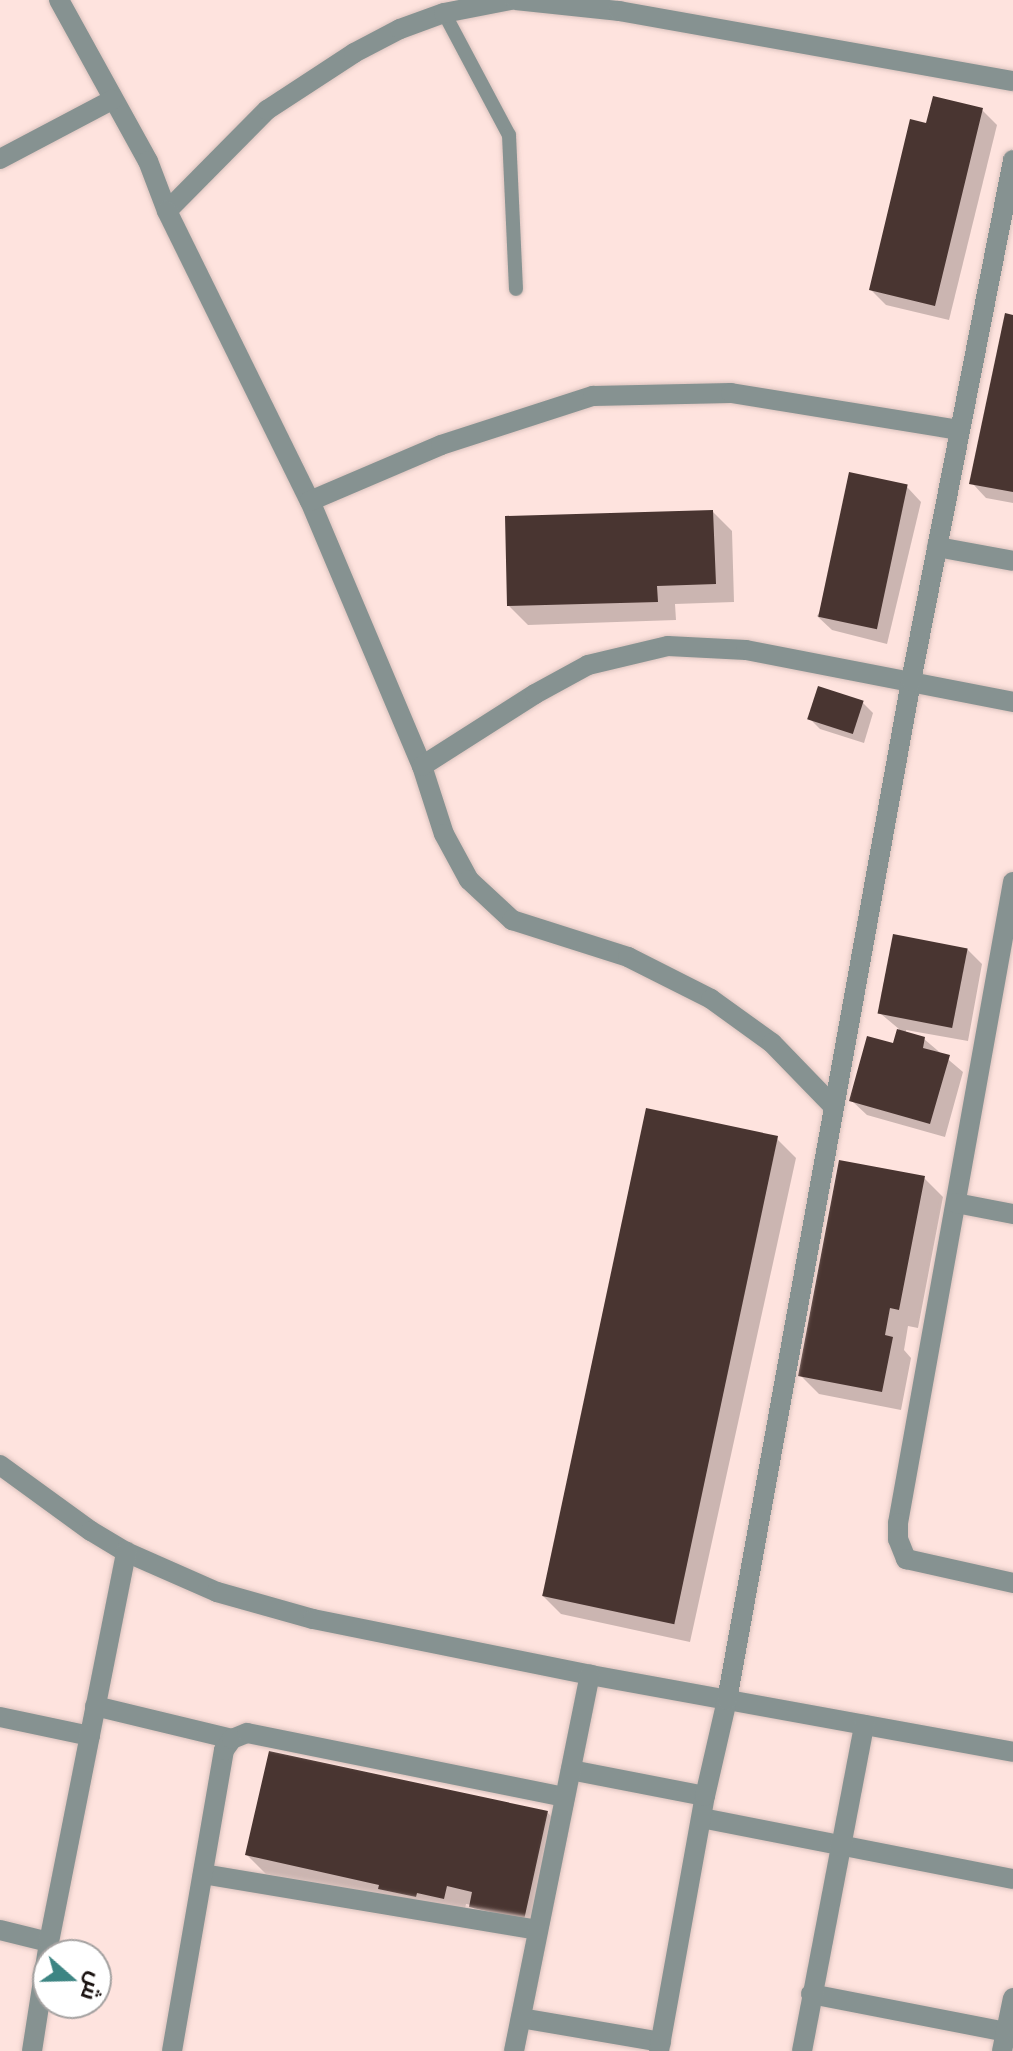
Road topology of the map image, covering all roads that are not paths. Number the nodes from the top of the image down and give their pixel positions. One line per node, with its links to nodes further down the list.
1 (59, 0): 5 (street)
2 (513, 0): 3 (street); 4 (street)
3 (438, 7): 8 (street); 9 (lane)
4 (1013, 81)
5 (112, 100): 6 (street); 8 (street)
6 (0, 159)
7 (1013, 160): 10 (street)
8 (167, 211): 11 (street)
9 (516, 289)
10 (960, 430): 11 (street); 12 (street)
11 (310, 501): 16 (street)
12 (937, 547): 13 (street); 14 (street)
13 (1013, 561)
14 (911, 681): 15 (street); 16 (street); 18 (street)
15 (1013, 702)
16 (422, 766): 18 (street)
17 (1013, 882): 19 (street)
18 (834, 1107): 25 (street)
19 (956, 1203): 20 (street); 23 (street)
20 (1013, 1214)
21 (2, 1469): 22 (street)
22 (126, 1552): 24 (street); 26 (street)
23 (1013, 1583)
24 (590, 1675): 25 (street); 32 (street)
25 (727, 1700): 28 (street); 33 (street)
26 (95, 1706): 29 (street); 30 (street)
27 (0, 1717): 29 (street)
28 (864, 1725): 31 (street); 36 (street)
29 (90, 1736): 42 (street)
30 (232, 1739): 34 (street); 37 (street)
31 (1013, 1752)
32 (571, 1770): 33 (street); 34 (street)
33 (705, 1796): 35 (street)
34 (565, 1797): 40 (street)
35 (702, 1818): 36 (street); 48 (street)
36 (841, 1843): 38 (street); 43 (street)
37 (203, 1874): 40 (street); 50 (street)
38 (1013, 1879)
39 (0, 1930): 41 (street)
40 (536, 1930): 45 (street)
41 (37, 1939)
42 (50, 1939)
43 (811, 1994): 47 (street); 52 (street)
44 (1013, 1998): 47 (street)
45 (521, 2018): 48 (street); 51 (street)
46 (37, 2019): 49 (street)
47 (1004, 2041)
48 (660, 2047)
49 (32, 2051)
50 (172, 2051)
51 (514, 2051)
52 (802, 2051)

